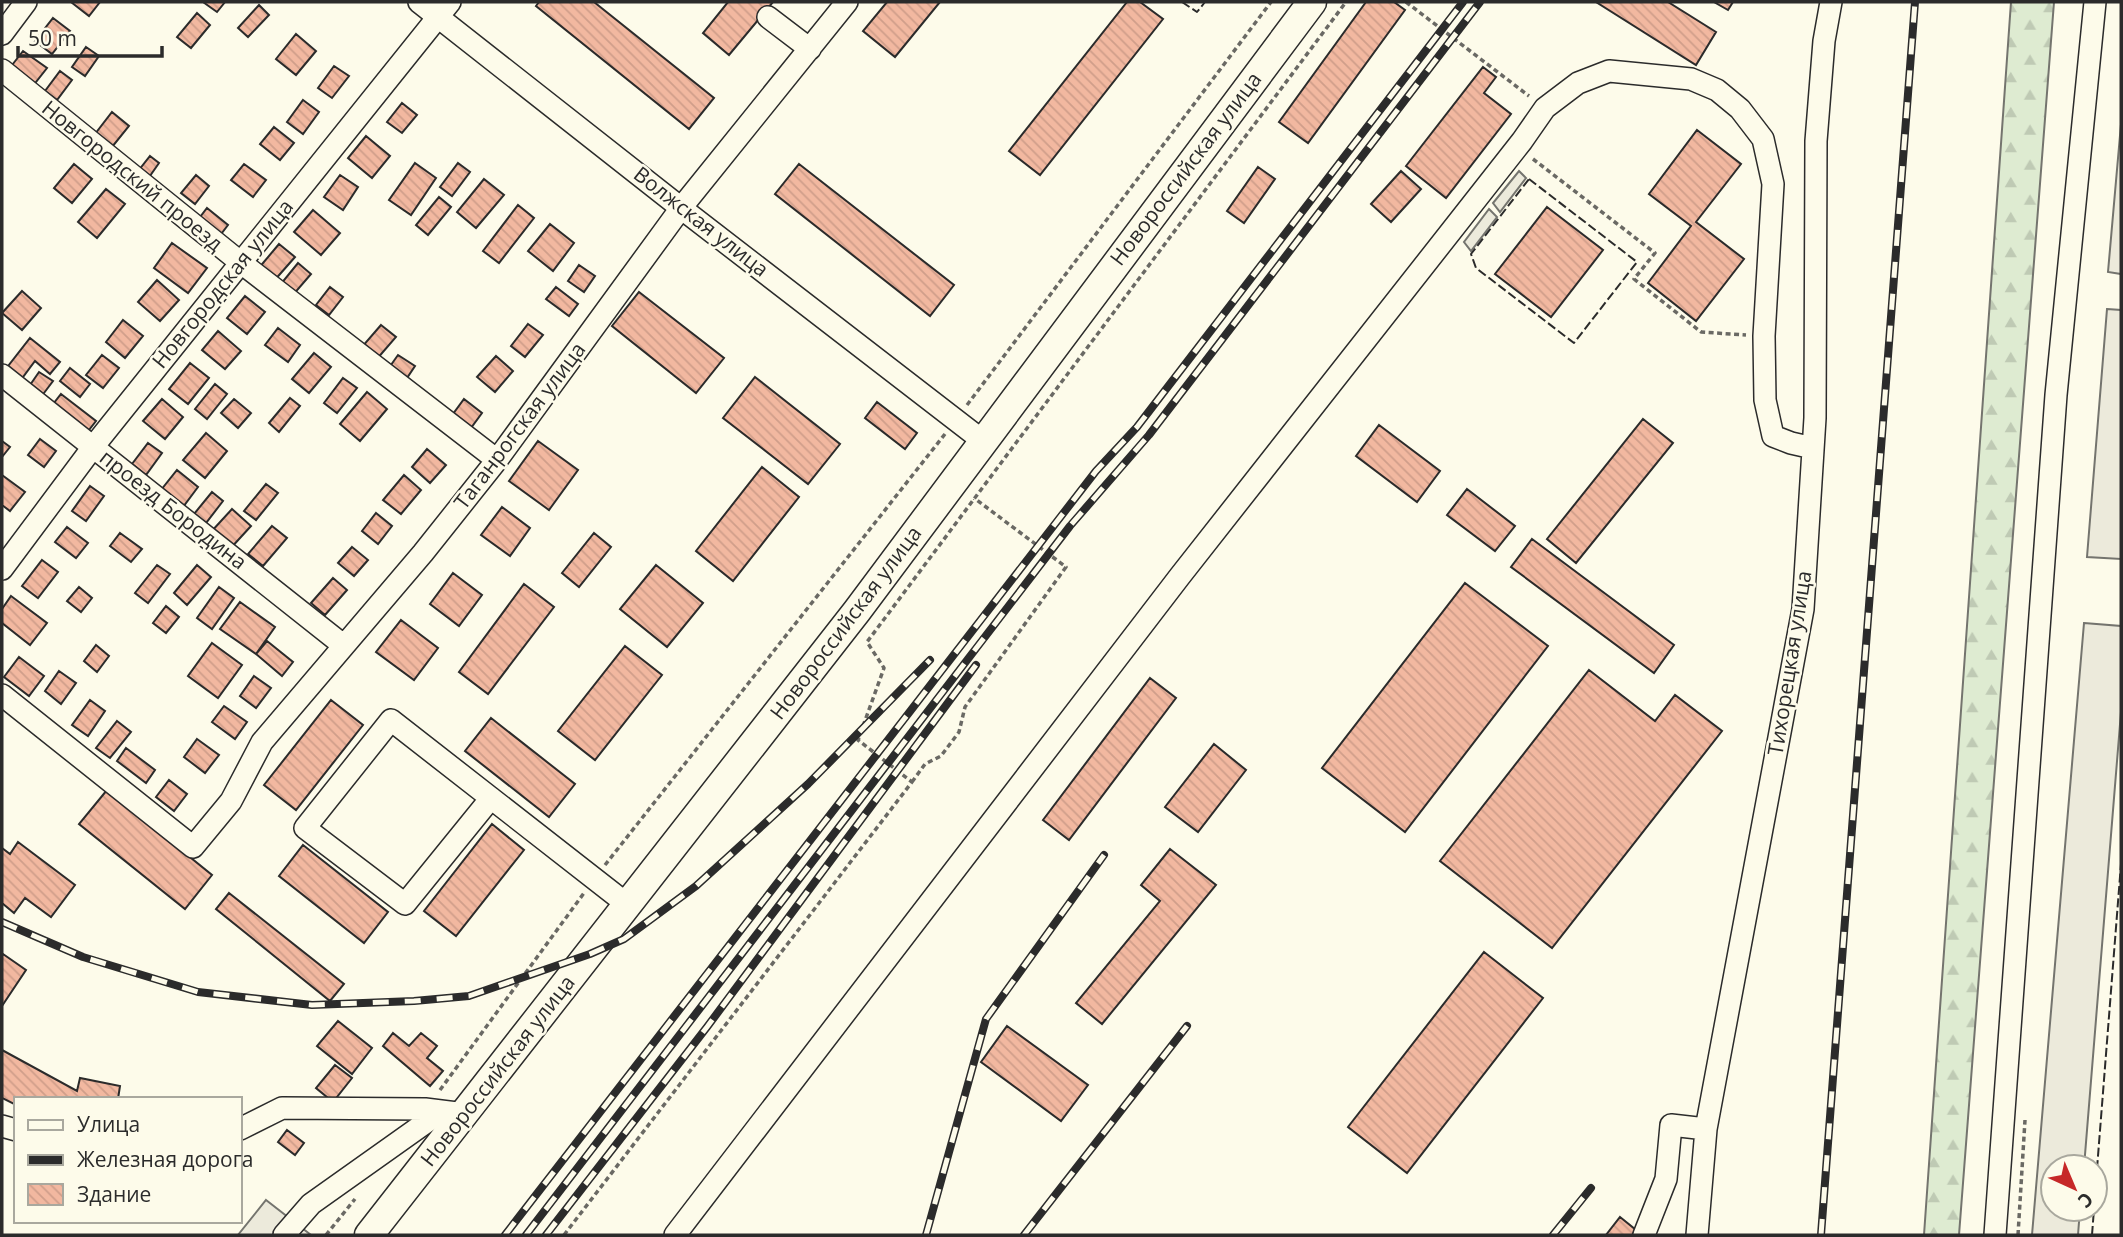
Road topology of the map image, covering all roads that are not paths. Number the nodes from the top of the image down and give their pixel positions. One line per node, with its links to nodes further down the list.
1 (26, 2): 9 (street)
2 (419, 2): 7 (street, Волжская улица)
3 (846, 2): 10 (street, Таганрогская улица)
4 (1312, 2): 15 (main road, Новороссийская улица)
5 (1831, 2): 17 (street, Тихорецкая улица)
6 (2095, 2): 32 (street)
7 (444, 9): 12 (street, Волжская улица); 13 (street, Новгородская улица)
8 (768, 17): 10 (street)
9 (2, 34)
10 (810, 49): 12 (street, Таганрогская улица)
11 (2, 71): 13 (street, Новгородский проезд)
12 (681, 208): 15 (street, Волжская улица); 18 (street, Таганрогская улица)
13 (240, 262): 16 (street, Новгородская улица); 18 (street, Новгородский проезд)
14 (2, 375): 16 (street, проезд Бородина)
15 (983, 441): 23 (main road, Новороссийская улица)
16 (93, 447): 19 (street, Новгородская улица); 20 (street, проезд Бородина)
17 (1814, 448): 26 (street, Тихорецкая улица); 29 (street)
18 (497, 460): 20 (street, Таганрогская улица)
19 (2, 569)
20 (343, 645): 21 (street, Таганрогская улица)
21 (2, 695)
22 (491, 798): 22 (street); 23 (street)
23 (628, 905): 24 (main road, Новороссийская улица)
24 (444, 1112): 25 (street); 27 (street); 28 (main road, Новороссийская улица)
25 (242, 1128)
26 (1706, 1129): 30 (street); 31 (street, Тихорецкая улица)
27 (284, 1235)
28 (369, 1235)
29 (675, 1235)
30 (1644, 1235)
31 (1697, 1235)
32 (1995, 1235)

